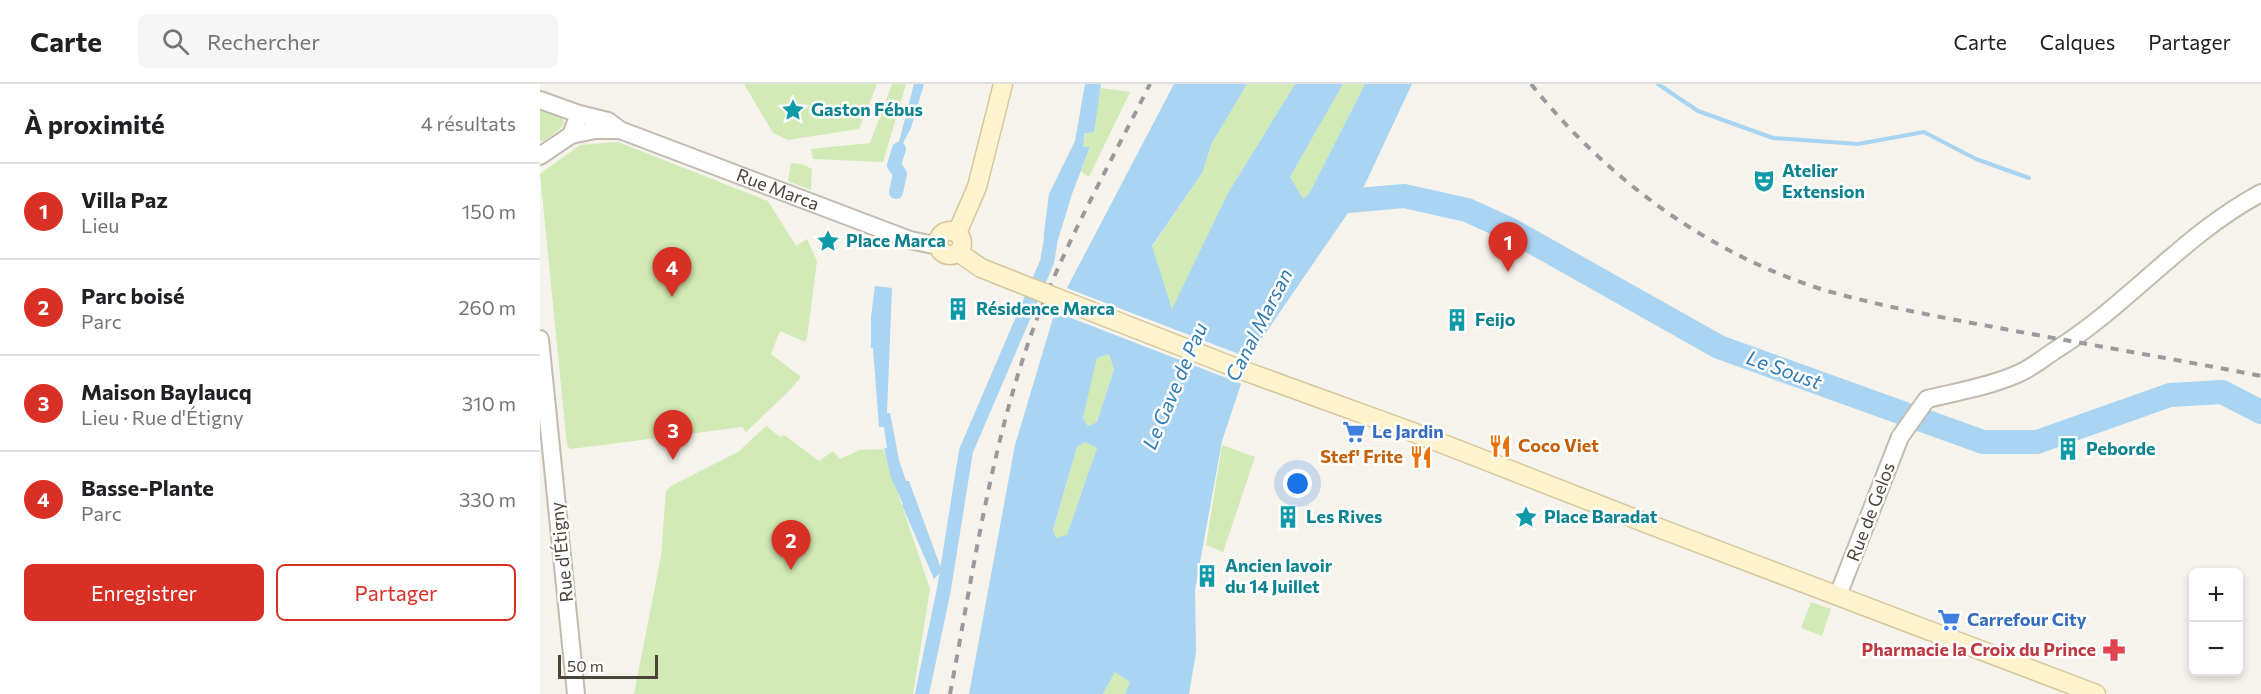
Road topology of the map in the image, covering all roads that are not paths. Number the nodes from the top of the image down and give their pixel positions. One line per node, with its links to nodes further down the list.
1 (1003, 84): 8 (main road)
2 (540, 100): 3 (street, Rue Marca)
3 (579, 114): 4 (street, Rue Marca); 5 (street)
4 (620, 130): 5 (street, Rue Marca); 9 (street, Rue Marca)
5 (571, 135): 6 (street)
6 (542, 153)
7 (2261, 193): 12 (street, Rue de Gelos)
8 (957, 233): 9 (main road); 10 (main road)
9 (938, 246): 10 (main road)
10 (958, 252): 12 (main road, bridge)
11 (540, 339): 13 (street, Rue d'Étigny)
12 (1838, 596): 14 (main road)
13 (576, 694)
14 (2096, 694)

